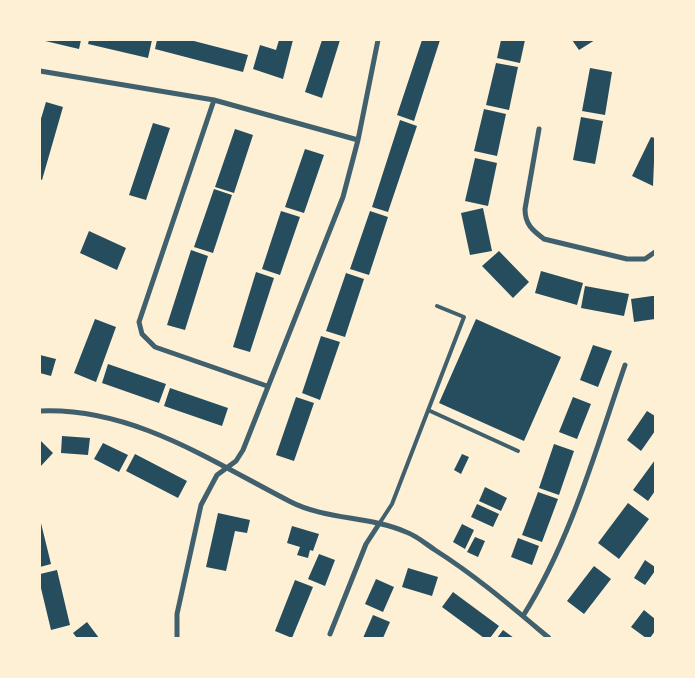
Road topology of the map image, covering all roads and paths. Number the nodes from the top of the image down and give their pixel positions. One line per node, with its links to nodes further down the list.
1 (378, 40): 5 (street)
2 (40, 71): 3 (street)
3 (214, 100): 5 (street); 9 (street)
4 (539, 129): 6 (street)
5 (358, 140): 9 (street)
6 (655, 252)
7 (437, 306): 10 (lane)
8 (626, 365): 15 (street)
9 (267, 386): 13 (street)
10 (428, 410): 12 (lane); 14 (lane)
11 (40, 411): 13 (street)
12 (518, 451)
13 (228, 468): 14 (street); 17 (street)
14 (379, 524): 15 (street); 16 (street)
15 (523, 616): 18 (street)
16 (330, 634)
17 (177, 638)
18 (549, 638)

